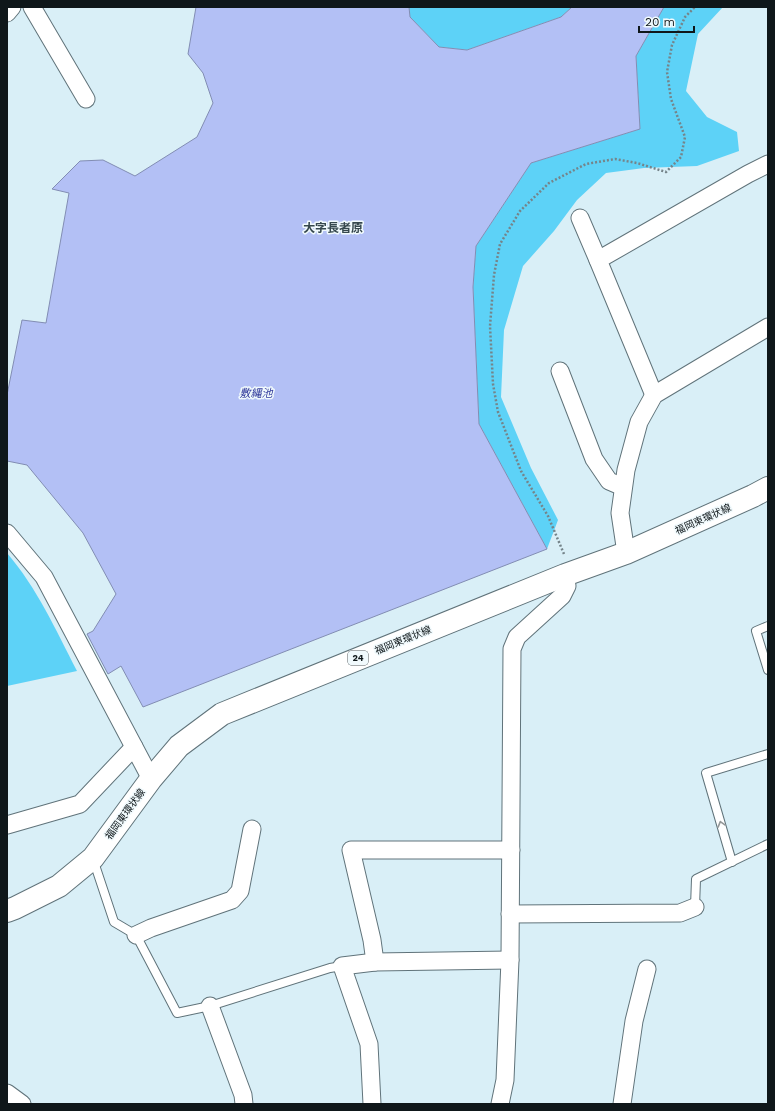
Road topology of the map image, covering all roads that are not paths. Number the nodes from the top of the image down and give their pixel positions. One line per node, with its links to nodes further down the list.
1 (12, 7): 3 (street)
2 (32, 7): 4 (street)
3 (7, 13)
4 (86, 99)
5 (768, 164): 7 (street)
6 (580, 218): 7 (street)
7 (598, 260): 10 (street)
8 (768, 327): 10 (street)
9 (560, 371): 11 (street)
10 (654, 395): 11 (street)
11 (623, 487): 14 (street)
12 (768, 488): 14 (main road, 福岡東環状線 / 24)
13 (7, 533): 18 (street)
14 (626, 553): 15 (main road, 福岡東環状線 / 24)
15 (568, 574): 20 (main road, 福岡東環状線 / 24); 24 (street)
16 (768, 626): 17 (lane)
17 (768, 670)
18 (134, 747): 20 (street); 21 (street)
19 (768, 754): 26 (lane, one-way to 19)
20 (151, 779): 25 (main road, 福岡東環状線 / 24)
21 (7, 825)
22 (252, 829): 30 (street)
23 (768, 844): 26 (lane)
24 (511, 850): 29 (street); 32 (street)
25 (93, 858): 28 (main road, 福岡東環状線 / 24); 30 (lane)
26 (732, 862): 27 (lane)
27 (695, 907): 29 (street)
28 (7, 910)
29 (510, 914): 31 (street)
30 (136, 936): 35 (lane)
31 (510, 960): 32 (street); 40 (street)
32 (375, 962): 33 (street)
33 (342, 966): 35 (lane); 39 (street)
34 (647, 969): 41 (street)
35 (210, 1006): 38 (street)
36 (7, 1093): 37 (street)
37 (22, 1104)
38 (244, 1104)
39 (372, 1104)
40 (500, 1104)
41 (622, 1104)

